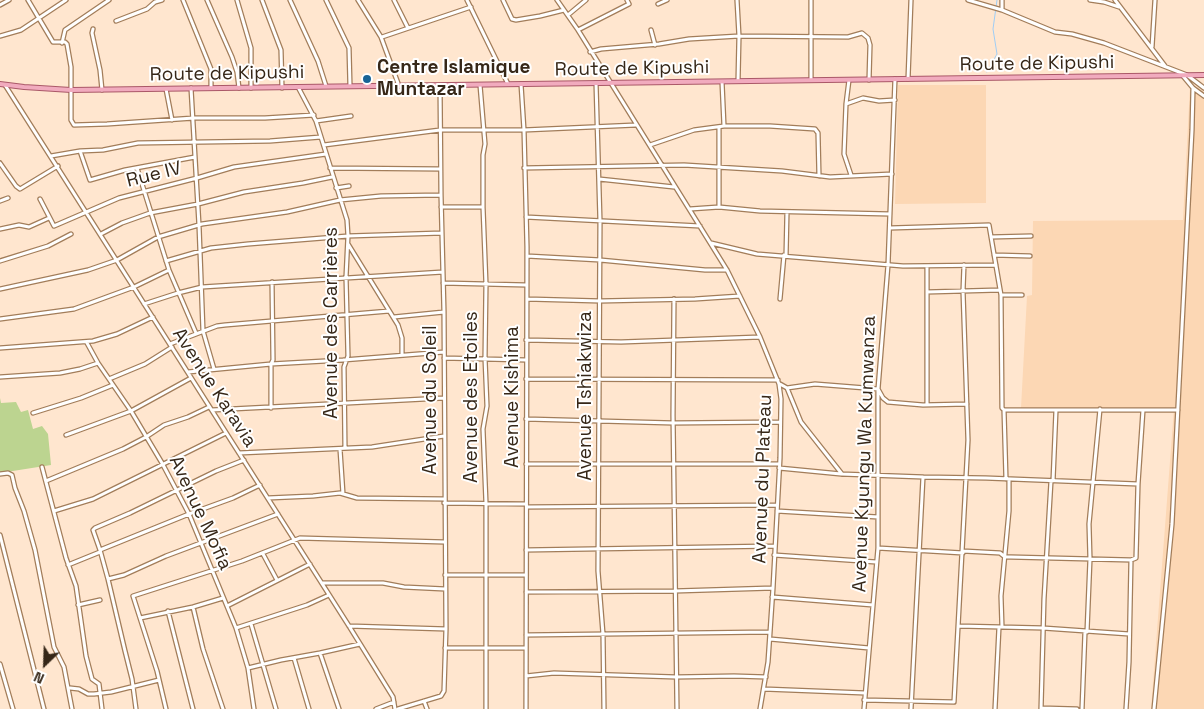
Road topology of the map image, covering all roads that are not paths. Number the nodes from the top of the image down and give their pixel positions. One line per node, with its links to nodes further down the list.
1 (9, 0): 29 (street)
2 (28, 0): 35 (street)
3 (66, 0): 35 (street)
4 (109, 0): 45 (street)
5 (162, 0): 36 (street)
6 (182, 0): 72 (street)
7 (207, 0): 73 (street)
8 (237, 0): 74 (street)
9 (262, 0): 75 (street)
10 (290, 0): 65 (street)
11 (326, 0): 66 (street)
12 (358, 0): 43 (street)
13 (394, 0): 37 (street)
14 (467, 0): 30 (street)
15 (503, 0): 32 (street)
16 (557, 0): 32 (street, Avenue du Plateau)
17 (586, 0): 34 (street)
18 (627, 0): 39 (street)
19 (667, 0): 28 (street)
20 (737, 0): 42 (street)
21 (811, 0): 44 (street)
22 (912, 0): 53 (street)
23 (968, 0): 33 (street)
24 (1002, 0): 33 (street)
25 (1090, 0): 31 (street)
26 (1115, 0): 31 (street)
27 (1155, 0): 47 (street)
28 (658, 4)
29 (0, 5)
30 (471, 7): 37 (street); 61 (street)
31 (1120, 8): 47 (street)
32 (564, 10): 34 (street, Avenue du Plateau)
33 (1002, 10): 49 (street)
34 (568, 15): 39 (street, Avenue du Plateau)
35 (40, 19): 41 (street); 45 (street)
36 (116, 21)
37 (408, 28): 43 (street)
38 (93, 29): 79 (street)
39 (578, 30): 48 (street, Avenue du Plateau)
40 (652, 30): 46 (street)
41 (0, 36)
42 (739, 36): 44 (street); 46 (street); 58 (street)
43 (382, 37): 67 (street)
44 (811, 38): 55 (street); 56 (street)
45 (62, 43): 78 (street)
46 (655, 44): 48 (street)
47 (1152, 47): 49 (street)
48 (590, 52): 59 (street, Avenue du Plateau)
49 (1165, 66): 51 (street)
50 (1204, 75): 51 (main road, Route de Kipushi)
51 (1185, 76): 53 (main road, Route de Kipushi); 76 (street); 77 (street)
52 (895, 79): 53 (main road, Route de Kipushi); 55 (main road, Route de Kipushi); 81 (street, Avenue Kyungu Wa Kumwanza)
53 (908, 79)
54 (849, 80): 55 (main road, Route de Kipushi); 56 (main road, Route de Kipushi); 82 (street)
55 (869, 80)
56 (811, 81): 58 (main road, Route de Kipushi)
57 (722, 82): 58 (main road, Route de Kipushi); 59 (main road, Route de Kipushi); 90 (street)
58 (738, 82)
59 (610, 83): 63 (main road, Route de Kipushi); 88 (street, Avenue du Plateau)
60 (3, 84): 78 (main road, Route de Kipushi); 101 (street, Avenue Karavia)
61 (508, 84): 62 (main road, Route de Kipushi); 64 (main road, Route de Kipushi)
62 (521, 84): 63 (main road, Route de Kipushi); 94 (street, Avenue Kishima)
63 (596, 84): 89 (street, Avenue Tshiakwiza)
64 (480, 85): 68 (main road, Route de Kipushi); 93 (street, Avenue des Etoiles)
65 (326, 86): 66 (main road, Route de Kipushi); 69 (main road, Route de Kipushi)
66 (350, 86): 67 (main road, Route de Kipushi)
67 (399, 86): 68 (main road, Route de Kipushi)
68 (440, 86): 92 (street, Avenue du Soleil)
69 (298, 87): 75 (main road, Route de Kipushi); 83 (street, Avenue des Carrières)
70 (166, 88): 71 (main road, Route de Kipushi); 79 (main road, Route de Kipushi); 86 (street)
71 (191, 88): 72 (main road, Route de Kipushi); 85 (street)
72 (211, 88): 73 (main road, Route de Kipushi)
73 (239, 88): 74 (main road, Route de Kipushi)
74 (251, 88): 75 (main road, Route de Kipushi)
75 (282, 88)
76 (1193, 88): 80 (street); 235 (street)
77 (1204, 88)
78 (71, 90): 79 (main road, Route de Kipushi); 86 (street)
79 (102, 90)
80 (1204, 96)
81 (895, 100): 82 (street); 112 (street, Avenue Kyungu Wa Kumwanza)
82 (846, 104): 113 (street)
83 (314, 115): 85 (street); 87 (street, Avenue des Carrières)
84 (351, 116): 87 (street)
85 (194, 118): 86 (street); 96 (street)
86 (172, 120)
87 (316, 121): 95 (street, Avenue des Carrières)
88 (636, 125): 89 (street); 97 (street, Avenue du Plateau)
89 (597, 126): 94 (street); 105 (street, Avenue Tshiakwiza)
90 (724, 126): 91 (street); 114 (street)
91 (719, 127): 97 (street); 107 (street)
92 (440, 130): 93 (street); 98 (street); 111 (street, Avenue du Soleil)
93 (484, 130): 94 (street); 130 (street, Avenue des Etoiles)
94 (524, 130): 110 (street, Avenue Kishima)
95 (321, 136): 96 (street); 98 (street, Avenue des Carrières)
96 (195, 142): 99 (street); 102 (street)
97 (650, 145): 106 (street, Avenue du Plateau)
98 (324, 146): 100 (street, Avenue des Carrières)
99 (80, 151): 101 (street); 108 (street)
100 (326, 154): 109 (street, Avenue des Carrières); 116 (street, Rue IV)
101 (51, 156): 104 (street, Avenue Karavia)
102 (195, 157): 108 (street); 116 (street)
103 (0, 163): 104 (street)
104 (58, 166): 132 (street, Avenue Karavia)
105 (599, 166): 106 (street); 110 (street); 117 (street, Avenue Tshiakwiza)
106 (663, 166): 107 (street); 119 (street, Avenue du Plateau)
107 (718, 166): 114 (street); 129 (street)
108 (136, 168): 121 (street)
109 (330, 168): 111 (street); 115 (street, Avenue des Carrières)
110 (524, 168): 136 (street, Avenue Kishima)
111 (440, 169): 122 (street, Avenue du Soleil)
112 (892, 174): 113 (street); 135 (street, Avenue Kyungu Wa Kumwanza)
113 (851, 175): 114 (street)
114 (819, 176)
115 (332, 177): 120 (street, Avenue des Carrières); 127 (street)
116 (197, 178): 121 (street, Rue IV); 127 (street)
117 (599, 180): 119 (street); 138 (street, Avenue Tshiakwiza)
118 (349, 186): 120 (street)
119 (675, 187): 131 (street, Avenue du Plateau)
120 (336, 188): 126 (street, Avenue des Carrières)
121 (143, 192): 132 (street, Rue IV); 134 (street)
122 (440, 195): 126 (street); 128 (street, Avenue du Soleil)
123 (8, 198): 125 (street)
124 (40, 199): 137 (street)
125 (0, 200)
126 (340, 200): 139 (street); 146 (street, Avenue des Carrières)
127 (198, 204): 134 (street); 139 (street)
128 (441, 207): 130 (street); 143 (street, Avenue du Soleil)
129 (719, 207): 131 (street); 133 (street)
130 (483, 208): 172 (street, Avenue des Etoiles)
131 (690, 209): 140 (street, Avenue du Plateau)
132 (87, 212): 137 (street, Rue IV); 145 (street, Avenue Karavia)
133 (787, 212): 135 (street); 155 (street)
134 (150, 213): 145 (street); 148 (street)
135 (890, 214): 141 (street, Avenue Kyungu Wa Kumwanza)
136 (526, 217): 138 (street); 154 (street, Avenue Kishima)
137 (50, 218): 142 (street, Rue IV)
138 (600, 221): 140 (street); 158 (street, Avenue Tshiakwiza)
139 (199, 225): 148 (street); 152 (street)
140 (700, 226): 150 (street, Avenue du Plateau)
141 (890, 228): 149 (street); 161 (street, Avenue Kyungu Wa Kumwanza)
142 (0, 230)
143 (442, 233): 146 (street); 167 (street, Avenue du Soleil)
144 (71, 234): 159 (street)
145 (101, 234): 157 (street, Avenue Karavia)
146 (348, 236): 151 (street, Avenue des Carrières); 152 (street)
147 (1031, 236): 149 (street)
148 (158, 237): 157 (street); 160 (street)
149 (991, 237): 153 (street)
150 (710, 243): 155 (street); 166 (street, Avenue du Plateau)
151 (348, 244): 168 (street); 169 (street, Avenue des Carrières)
152 (200, 251): 160 (street); 175 (street)
153 (994, 255): 156 (street); 163 (street)
154 (527, 256): 158 (street); 173 (street, Avenue Kishima)
155 (785, 256): 161 (street); 186 (street)
156 (1030, 256)
157 (117, 260): 174 (street, Avenue Karavia); 176 (street)
158 (600, 260): 166 (street); 187 (street, Avenue Tshiakwiza)
159 (0, 261)
160 (166, 261): 165 (street)
161 (888, 265): 164 (street); 224 (street, Avenue Kyungu Wa Kumwanza)
162 (964, 265): 163 (street); 164 (street); 177 (street)
163 (996, 265): 178 (street)
164 (927, 266): 179 (street)
165 (169, 270): 174 (street); 180 (street)
166 (727, 270): 183 (street, Avenue du Plateau)
167 (443, 272): 168 (street); 171 (street, Avenue du Soleil)
168 (368, 276): 169 (street); 189 (street)
169 (346, 277): 170 (street); 191 (street, Avenue des Carrières)
170 (272, 282): 175 (street); 195 (street)
171 (443, 283): 172 (street); 190 (street, Avenue du Soleil)
172 (486, 284): 173 (street); 208 (street, Avenue des Etoiles)
173 (526, 285): 184 (street, Avenue Kishima)
174 (134, 287): 188 (street, Avenue Karavia); 194 (street)
175 (202, 287): 180 (street); 196 (street)
176 (0, 289)
177 (963, 290): 178 (street); 179 (street); 227 (street)
178 (1000, 290): 181 (street)
179 (927, 292): 228 (street)
180 (178, 293): 188 (street); 197 (street)
181 (1001, 295): 182 (street); 232 (street)
182 (1022, 295)
183 (740, 296): 185 (street); 198 (street, Avenue du Plateau)
184 (527, 299): 187 (street); 199 (street, Avenue Kishima)
185 (674, 299): 187 (street); 200 (street)
186 (780, 299)
187 (600, 301): 202 (street, Avenue Tshiakwiza)
188 (144, 304): 192 (street, Avenue Karavia)
189 (389, 311): 191 (street); 193 (street)
190 (444, 312): 193 (street); 205 (street, Avenue du Soleil)
191 (348, 315): 195 (street); 209 (street, Avenue des Carrières)
192 (153, 317): 201 (street); 203 (street, Avenue Karavia)
193 (394, 317): 206 (street)
194 (0, 319)
195 (273, 321): 196 (street); 212 (street)
196 (203, 331): 197 (street); 213 (street)
197 (196, 333): 203 (street)
198 (760, 337): 200 (street); 221 (street, Avenue du Plateau)
199 (526, 340): 202 (street); 210 (street, Avenue Kishima)
200 (674, 340): 202 (street); 220 (street)
201 (87, 342): 204 (street); 211 (street, Avenue Mofia)
202 (599, 342): 219 (street, Avenue Tshiakwiza)
203 (171, 345): 214 (street, Avenue Karavia); 217 (street)
204 (0, 348)
205 (444, 352): 206 (street); 207 (street, Avenue du Soleil)
206 (402, 355): 209 (street)
207 (444, 358): 208 (street); 225 (street, Avenue du Soleil)
208 (485, 358): 210 (street); 271 (street, Avenue des Etoiles)
209 (347, 360): 212 (street); 226 (street, Avenue des Carrières)
210 (526, 360): 218 (street, Avenue Kishima)
211 (98, 363): 215 (street); 217 (street, Avenue Mofia)
212 (271, 364): 213 (street); 230 (street)
213 (214, 369): 214 (street)
214 (188, 372): 216 (street, Avenue Karavia)
215 (0, 377)
216 (191, 378): 229 (street, Avenue Karavia); 236 (street)
217 (109, 379): 222 (street, Avenue Mofia)
218 (526, 379): 219 (street); 238 (street, Avenue Kishima)
219 (600, 380): 220 (street); 239 (street, Avenue Tshiakwiza)
220 (673, 380): 221 (street); 241 (street)
221 (778, 382): 223 (street); 240 (street, Avenue du Plateau)
222 (113, 385): 236 (street, Avenue Mofia); 237 (street)
223 (787, 388): 224 (street); 257 (street)
224 (878, 389): 228 (street); 258 (street, Avenue Kyungu Wa Kumwanza)
225 (444, 398): 226 (street); 244 (street, Avenue du Soleil)
226 (344, 403): 230 (street); 247 (street, Avenue des Carrières)
227 (968, 404): 228 (street); 260 (street)
228 (928, 405)
229 (210, 408): 230 (street); 242 (street, Avenue Karavia); 245 (street)
230 (271, 408)
231 (1100, 409): 233 (street); 234 (street); 264 (street)
232 (1004, 410): 233 (street); 261 (street)
233 (1056, 410): 263 (street)
234 (1143, 410): 235 (street); 265 (street)
235 (1178, 410): 391 (street)
236 (131, 411): 243 (street); 245 (street, Avenue Mofia)
237 (33, 413)
238 (526, 419): 239 (street); 251 (street, Avenue Kishima)
239 (598, 421): 241 (street); 252 (street, Avenue Tshiakwiza)
240 (780, 422): 241 (street); 254 (street, Avenue du Plateau)
241 (673, 423): 253 (street)
242 (226, 433): 248 (street, Avenue Karavia); 250 (street)
243 (66, 435)
244 (444, 436): 247 (street); 270 (street, Avenue du Soleil)
245 (146, 437): 250 (street, Avenue Mofia); 262 (street)
246 (340, 448): 247 (street); 248 (street); 268 (street)
247 (345, 448)
248 (239, 453): 249 (street, Avenue Karavia)
249 (244, 460): 266 (street, Avenue Karavia); 267 (street)
250 (162, 463): 267 (street, Avenue Mofia); 276 (street)
251 (526, 464): 252 (street); 273 (street, Avenue Kishima)
252 (599, 464): 253 (street); 275 (street, Avenue Tshiakwiza)
253 (673, 464): 254 (street); 274 (street)
254 (779, 466): 257 (street); 272 (street, Avenue du Plateau)
255 (42, 467): 262 (street)
256 (0, 474): 354 (street)
257 (842, 474): 258 (street)
258 (878, 476): 259 (street); 280 (street, Avenue Kyungu Wa Kumwanza)
259 (924, 478): 260 (street); 290 (street)
260 (967, 478): 261 (street); 292 (street)
261 (1007, 479): 263 (street); 295 (street)
262 (46, 481): 276 (street)
263 (1052, 481): 264 (street); 296 (street)
264 (1094, 483): 265 (street); 297 (street)
265 (1138, 484): 298 (street)
266 (260, 485): 269 (street, Avenue Karavia); 278 (street)
267 (177, 490): 278 (street, Avenue Mofia); 291 (street)
268 (343, 494): 269 (street); 270 (street)
269 (268, 498): 279 (street, Avenue Karavia)
270 (444, 501): 271 (street); 283 (street, Avenue du Soleil)
271 (486, 503): 273 (street); 305 (street, Avenue des Etoiles)
272 (778, 505): 274 (street); 277 (street, Avenue du Plateau)
273 (526, 506): 275 (street); 288 (street, Avenue Kishima)
274 (674, 506): 275 (street); 286 (street)
275 (600, 507): 289 (street, Avenue Tshiakwiza)
276 (54, 511): 300 (street)
277 (777, 511): 280 (street); 285 (street, Avenue du Plateau)
278 (189, 514): 284 (street, Avenue Mofia); 291 (street)
279 (278, 514): 282 (street, Avenue Karavia); 284 (street)
280 (878, 517): 287 (street, Avenue Kyungu Wa Kumwanza)
281 (0, 535): 365 (street)
282 (295, 540): 283 (street); 293 (street); 301 (street, Avenue Karavia)
283 (444, 542): 304 (street, Avenue du Soleil)
284 (202, 544): 302 (street, Avenue Mofia); 306 (street)
285 (775, 546): 286 (street); 294 (street, Avenue du Plateau)
286 (674, 547): 289 (street); 312 (street)
287 (878, 548): 290 (street); 299 (street, Avenue Kyungu Wa Kumwanza)
288 (526, 550): 289 (street); 303 (street, Avenue Kishima)
289 (599, 550): 311 (street, Avenue Tshiakwiza)
290 (920, 550): 292 (street); 361 (street)
291 (100, 551): 300 (street); 306 (street)
292 (963, 552): 295 (street); 326 (street)
293 (263, 554): 302 (street); 307 (street)
294 (774, 555): 299 (street); 309 (street, Avenue du Plateau)
295 (1005, 556): 296 (street); 327 (street)
296 (1047, 557): 297 (street); 329 (street)
297 (1090, 559): 298 (street); 332 (street)
298 (1131, 560): 335 (street)
299 (876, 562): 319 (street, Avenue Kyungu Wa Kumwanza)
300 (68, 564): 318 (street)
301 (310, 564): 307 (street); 308 (street, Avenue Karavia)
302 (213, 571): 316 (street, Avenue Mofia); 323 (street)
303 (526, 575): 305 (street); 313 (street, Avenue Kishima)
304 (445, 576): 305 (street); 310 (street, Avenue du Soleil)
305 (486, 576): 339 (street, Avenue des Etoiles)
306 (108, 579): 353 (street)
307 (278, 580): 320 (street)
308 (322, 583): 310 (street); 314 (street, Avenue Karavia)
309 (773, 588): 312 (street); 315 (street, Avenue du Plateau)
310 (446, 589): 330 (street, Avenue du Soleil)
311 (600, 591): 312 (street); 313 (street); 333 (street, Avenue Tshiakwiza)
312 (675, 591): 334 (street)
313 (526, 592): 336 (street, Avenue Kishima)
314 (329, 595): 324 (street); 325 (street, Avenue Karavia)
315 (772, 597): 319 (street); 331 (street, Avenue du Plateau)
316 (223, 598): 320 (street, Avenue Mofia); 321 (street)
317 (100, 600): 318 (street)
318 (78, 605): 357 (street)
319 (873, 605): 342 (street, Avenue Kyungu Wa Kumwanza)
320 (227, 606): 328 (street, Avenue Mofia)
321 (192, 607): 322 (street); 371 (street)
322 (168, 611): 323 (street); 370 (street)
323 (140, 618): 352 (street)
324 (251, 624): 328 (street); 346 (street)
325 (349, 626): 330 (street); 338 (street, Avenue Karavia)
326 (958, 626): 327 (street); 362 (street)
327 (1000, 627): 329 (street); 387 (street)
328 (236, 628): 347 (street, Avenue Mofia)
329 (1043, 628): 332 (street); 363 (street)
330 (446, 629): 340 (street, Avenue du Soleil)
331 (770, 632): 334 (street); 337 (street, Avenue du Plateau)
332 (1086, 632): 335 (street); 389 (street)
333 (603, 634): 334 (street); 336 (street); 348 (street, Avenue Tshiakwiza)
334 (675, 634): 351 (street)
335 (1129, 634): 390 (street)
336 (526, 635): 341 (street, Avenue Kishima)
337 (770, 640): 342 (street); 350 (street, Avenue du Plateau)
338 (360, 644): 343 (street); 360 (street, Avenue Karavia)
339 (485, 647): 340 (street); 341 (street); 379 (street, Avenue des Etoiles)
340 (445, 648): 359 (street, Avenue du Soleil)
341 (526, 648): 349 (street, Avenue Kishima)
342 (869, 648): 356 (street, Avenue Kyungu Wa Kumwanza)
343 (320, 653): 344 (street); 375 (street)
344 (294, 658): 346 (street); 374 (street)
345 (0, 664): 364 (street)
346 (263, 665): 347 (street); 373 (street)
347 (248, 668): 372 (street, Avenue Mofia)
348 (604, 675): 349 (street); 351 (street); 381 (street, Avenue Tshiakwiza)
349 (526, 676): 380 (street, Avenue Kishima)
350 (766, 677): 351 (street); 355 (street, Avenue du Plateau)
351 (676, 678): 382 (street)
352 (159, 680): 353 (street); 369 (street)
353 (132, 687): 357 (street); 368 (street)
354 (70, 688): 357 (street); 366 (street)
355 (764, 689): 356 (street); 383 (street, Avenue du Plateau)
356 (865, 693): 358 (street, Avenue Kyungu Wa Kumwanza)
357 (100, 694): 367 (street)
358 (864, 700): 361 (street); 384 (street, Avenue Kyungu Wa Kumwanza)
359 (424, 701): 377 (street, Avenue du Soleil); 378 (street)
360 (394, 702): 376 (street); 377 (street, Avenue Karavia)
361 (912, 702): 362 (street); 385 (street)
362 (954, 702): 386 (street)
363 (1041, 708): 388 (street)
364 (13, 709)
365 (44, 709)
366 (72, 709)
367 (102, 709)
368 (136, 709)
369 (166, 709)
370 (193, 709)
371 (223, 709)
372 (254, 709)
373 (276, 709)
374 (309, 709)
375 (339, 709)
376 (376, 709)
377 (396, 709)
378 (427, 709)
379 (486, 709)
380 (526, 709)
381 (604, 709)
382 (677, 709)
383 (760, 709)
384 (864, 709)
385 (911, 709)
386 (954, 709)
387 (995, 709)
388 (1077, 709)
389 (1082, 709)
390 (1126, 709)
391 (1154, 709)

